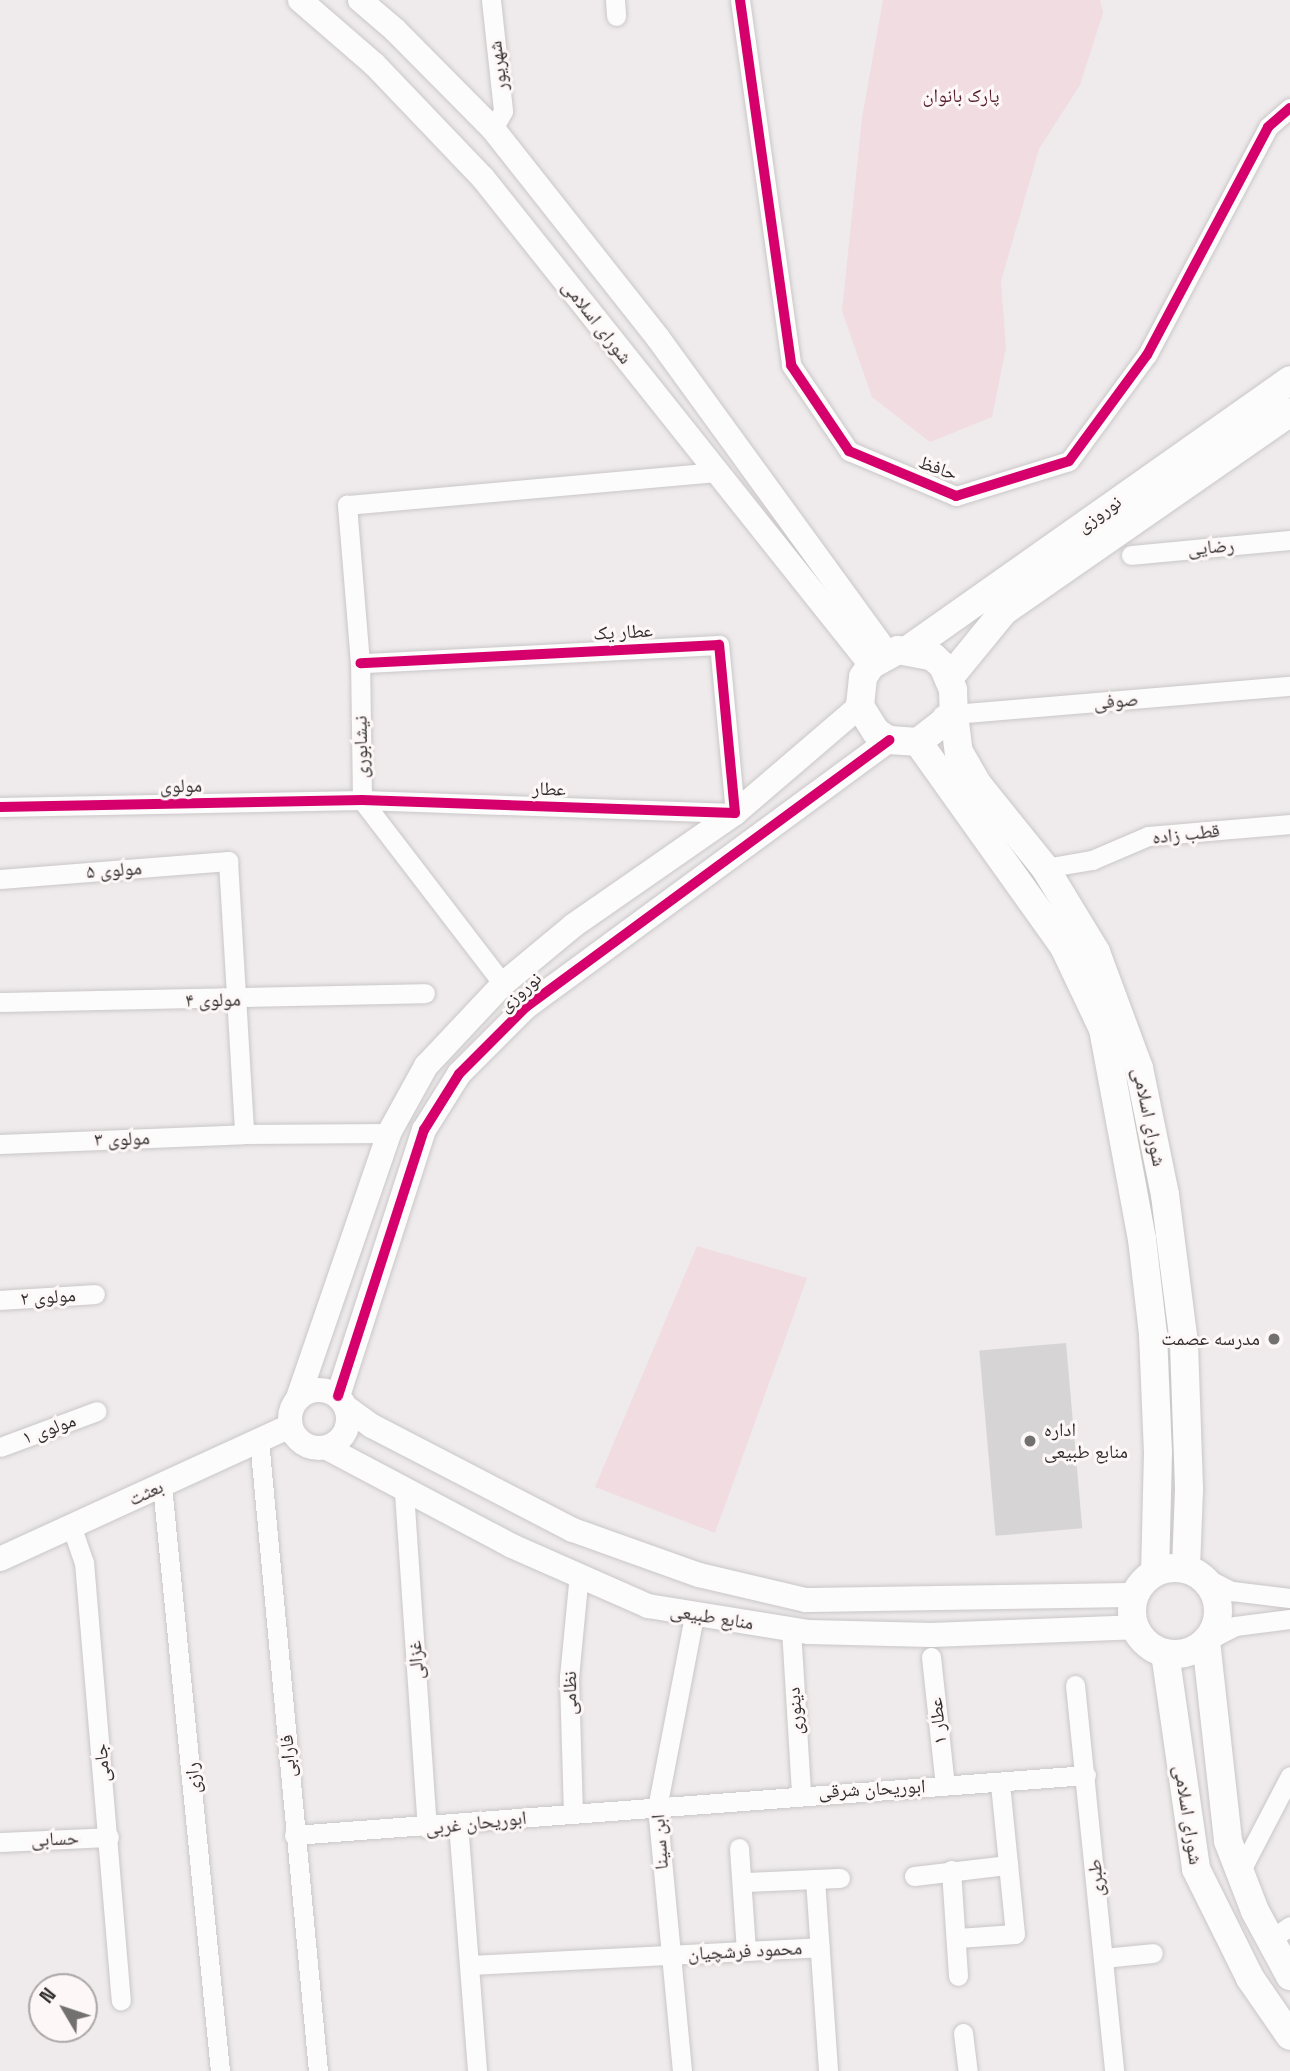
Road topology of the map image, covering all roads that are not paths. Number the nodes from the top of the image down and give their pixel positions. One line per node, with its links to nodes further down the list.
1 (300, 0): 9 (street, شورای اسلامی)
2 (360, 0): 6 (street, شورای اسلامی)
3 (491, 0): 6 (street, شهریور)
4 (740, 0): 5 (street, حافظ)
5 (1290, 108)
6 (493, 129): 12 (street, شورای اسلامی)
7 (1290, 380): 12 (main road, نوروزی)
8 (1290, 412): 14 (main road, نوروزی)
9 (716, 472): 12 (street, شورای اسلامی); 13 (street, نیشابوری)
10 (1290, 540): 11 (street, رضایی)
11 (1131, 555)
12 (889, 656): 14 (main road); 16 (main road)
13 (360, 663): 20 (street, نیشابوری); 22 (street, عطار یک)
14 (950, 677): 17 (main road)
15 (1290, 686): 17 (street, صوفی)
16 (860, 706): 18 (main road); 22 (street, نوروزی)
17 (948, 715): 19 (main road); 24 (main road, شورای اسلامی)
18 (889, 740): 19 (main road); 36 (street, نوروزی)
19 (918, 742): 46 (main road, شورای اسلامی)
20 (362, 800): 21 (street, مولوی); 22 (street, عطار); 26 (street, نیشابوری)
21 (0, 807)
22 (735, 813): 26 (street, نوروزی)
23 (1290, 824): 24 (street, قطب زاده)
24 (1045, 868): 47 (main road, شورای اسلامی)
25 (0, 879): 28 (street, مولوی ۵)
26 (503, 984): 30 (street, نوروزی)
27 (425, 993): 28 (street, مولوی ۴)
28 (236, 1000): 29 (street, مولوی ۴); 31 (street)
29 (0, 1002)
30 (389, 1133): 31 (street, مولوی ۳); 35 (street, نوروزی)
31 (244, 1134): 32 (street, مولوی ۳)
32 (0, 1144)
33 (95, 1294): 34 (street, مولوی ۲)
34 (0, 1300)
35 (298, 1398): 36 (street); 38 (street)
36 (343, 1402): 41 (street); 49 (street, منابع طبیعی)
37 (97, 1411): 40 (street, مولوی ۱)
38 (290, 1426): 39 (street, بعثت); 41 (street)
39 (259, 1440): 42 (street, بعثت); 68 (street, فارابی)
40 (0, 1447)
41 (327, 1448): 43 (street, منابع طبیعی)
42 (162, 1486): 44 (street, بعثت); 92 (street, رازی)
43 (404, 1492): 48 (street, منابع طبیعی); 67 (street, غزالی)
44 (72, 1528): 45 (street, بعثت); 69 (street, جامی)
45 (0, 1559)
46 (1155, 1572): 47 (main road); 49 (main road)
47 (1193, 1572): 50 (street); 55 (main road)
48 (579, 1573): 51 (street, منابع طبیعی); 65 (street, نظامی)
49 (1135, 1595): 53 (main road)
50 (1282, 1598)
51 (694, 1616): 54 (street, منابع طبیعی); 64 (street, ابن سینا)
52 (1290, 1619): 55 (street)
53 (1135, 1627): 54 (street, منابع طبیعی); 56 (main road)
54 (791, 1629): 63 (street, دینوری)
55 (1206, 1641): 56 (main road); 74 (main road, شورای اسلامی)
56 (1165, 1653): 91 (main road, شورای اسلامی)
57 (931, 1657): 62 (street, عطار ۱)
58 (1075, 1685): 59 (street, طبری)
59 (1086, 1775): 61 (street, ابوریحان شرقی); 85 (street, طبری)
60 (1290, 1776): 74 (street)
61 (1000, 1784): 62 (street, ابوریحان شرقی); 72 (street)
62 (944, 1785): 63 (street, ابوریحان شرقی)
63 (802, 1793): 64 (street, ابوریحان شرقی)
64 (657, 1808): 65 (street, ابوریحان غربی); 84 (street, ابن سینا)
65 (573, 1814): 66 (street, ابوریحان غربی)
66 (458, 1823): 67 (street, ابوریحان غربی); 86 (street)
67 (427, 1828): 68 (street, ابوریحان غربی)
68 (294, 1835): 93 (street, فارابی)
69 (109, 1837): 70 (street, حسابی); 89 (street, جامی)
70 (0, 1842)
71 (739, 1848): 78 (street)
72 (1008, 1865): 73 (street); 80 (street)
73 (951, 1870): 75 (street); 80 (street)
74 (1240, 1872): 79 (main road, شورای اسلامی)
75 (914, 1875)
76 (840, 1878): 77 (street)
77 (815, 1879): 78 (street); 81 (street)
78 (744, 1882): 82 (street)
79 (1280, 1933): 88 (main road, شورای اسلامی)
80 (958, 1938): 87 (street)
81 (820, 1947): 82 (street, محمود فرشچیان); 96 (street)
82 (747, 1951): 84 (street, محمود فرشچیان)
83 (1153, 1953): 85 (street)
84 (670, 1955): 86 (street, محمود فرشچیان); 95 (street, ابن سینا)
85 (1103, 1958): 98 (street, طبری)
86 (470, 1965): 94 (street)
87 (958, 1976)
88 (1290, 1976)
89 (121, 2000)
90 (964, 2033): 97 (street)
91 (1290, 2036)
92 (220, 2071)
93 (318, 2071)
94 (477, 2071)
95 (682, 2071)
96 (828, 2071)
97 (968, 2071)
98 (1114, 2071)

